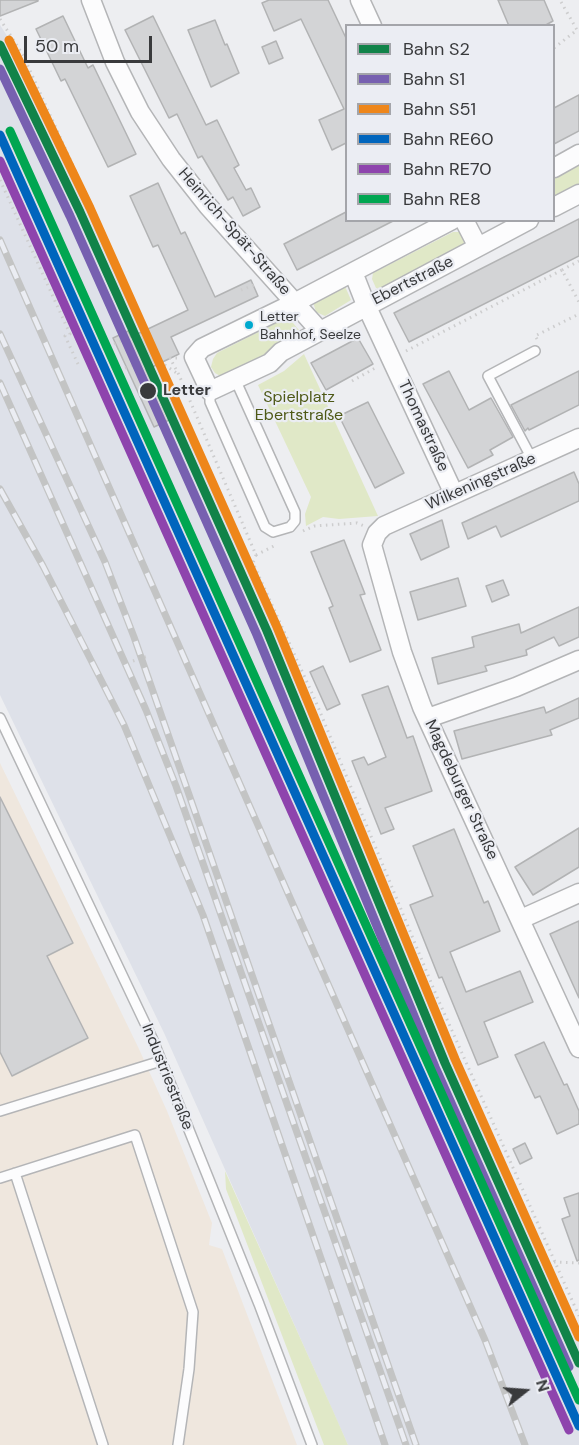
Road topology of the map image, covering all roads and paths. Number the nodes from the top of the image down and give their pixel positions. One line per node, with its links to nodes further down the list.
1 (91, 0): 21 (street, Heinrich-Spät-Straße)
2 (360, 0): 5 (street)
3 (560, 0): 6 (path)
4 (0, 19): 44 (path)
5 (371, 24)
6 (555, 47)
7 (579, 154): 8 (street)
8 (555, 167)
9 (0, 180): 32 (path)
10 (579, 194): 11 (street)
11 (555, 206)
12 (448, 222): 18 (street)
13 (465, 222): 15 (street)
14 (525, 222): 15 (street, Ebertstraße)
15 (478, 248): 23 (street, Ebertstraße)
16 (579, 261): 17 (path)
17 (562, 270): 22 (path); 30 (path)
18 (353, 272): 21 (street); 23 (street, Thomastraße)
19 (254, 285): 20 (path)
20 (241, 290)
21 (296, 302): 25 (street, Heinrich-Spät-Straße); 37 (street)
22 (579, 303)
23 (366, 305): 25 (street, Ebertstraße); 30 (street, Thomastraße)
24 (579, 314): 29 (path)
25 (320, 331): 35 (street, Ebertstraße)
26 (132, 336): 27 (path)
27 (114, 344)
28 (125, 344): 33 (path)
29 (535, 351): 39 (lane)
30 (392, 359): 36 (path, Thomastraße); 40 (street, Thomastraße)
31 (143, 361): 33 (path)
32 (78, 364)
33 (134, 365): 34 (path)
34 (125, 368)
35 (235, 379): 37 (street, Ebertstraße); 37 (lane)
36 (352, 381)
37 (210, 391)
38 (579, 438): 39 (street, Wilkeningstraße)
39 (532, 459): 40 (street, Wilkeningstraße)
40 (454, 494): 41 (street, Wilkeningstraße)
41 (380, 530): 42 (path); 48 (street, Magdeburger Straße)
42 (295, 536)
43 (285, 540): 44 (path)
44 (256, 555): 57 (path)
45 (148, 656): 47 (path)
46 (579, 660): 48 (street)
47 (133, 661)
48 (428, 717): 51 (street, Magdeburger Straße)
49 (0, 718): 53 (lane, Industriestraße)
50 (579, 892): 51 (street)
51 (521, 920): 52 (street, Magdeburger Straße)
52 (579, 1048)
53 (161, 1061): 54 (lane); 62 (lane, Industriestraße)
54 (0, 1111)
55 (15, 1173): 56 (lane); 60 (lane); 61 (lane)
56 (0, 1178)
57 (554, 1262): 58 (path); 59 (path)
58 (579, 1263)
59 (579, 1316)
60 (103, 1445)
61 (178, 1445)
62 (312, 1445)

